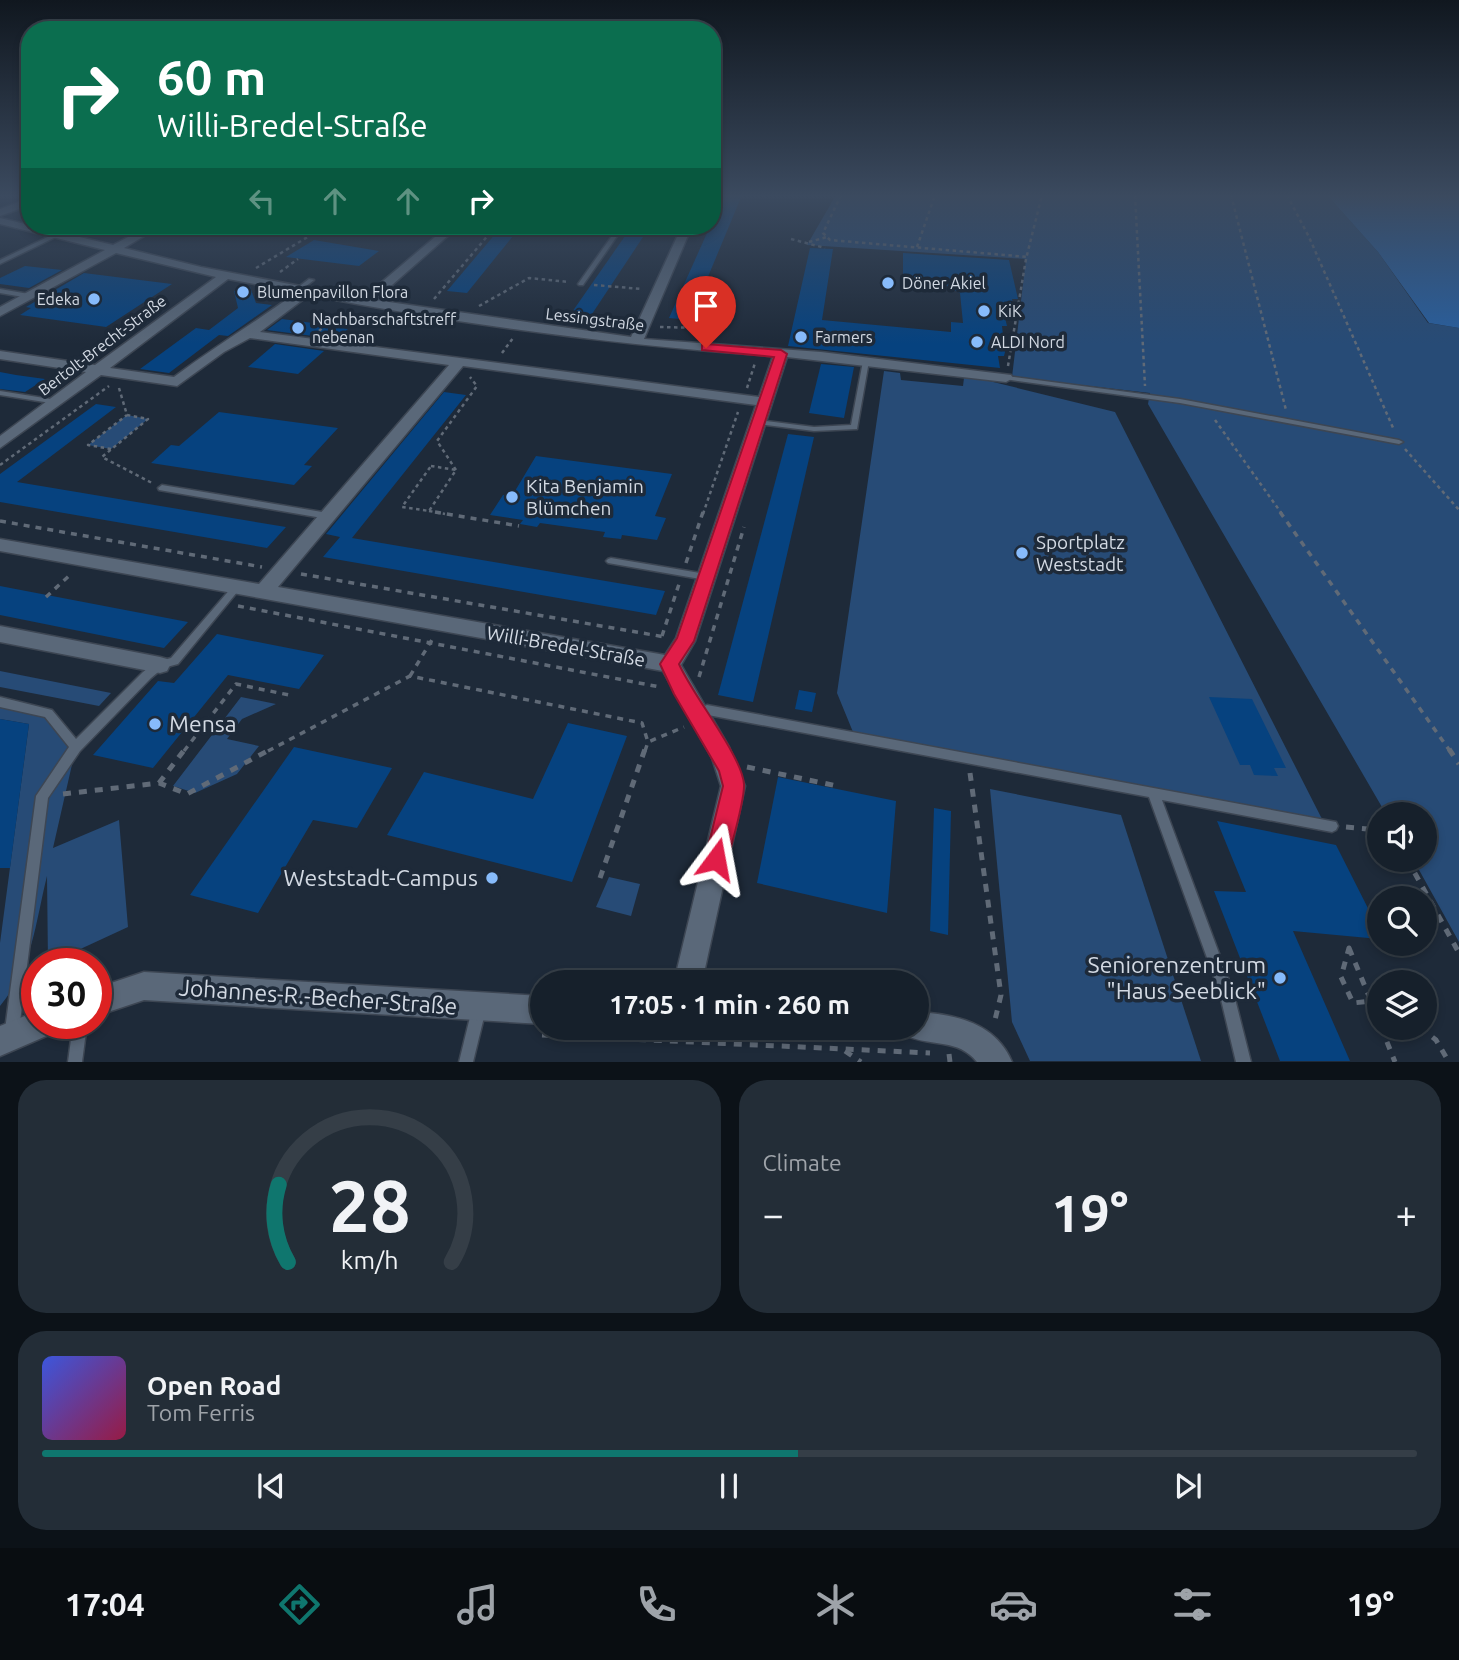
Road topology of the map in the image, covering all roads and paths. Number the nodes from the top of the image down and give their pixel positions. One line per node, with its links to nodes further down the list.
1 (39, 245): 19 (lane)
2 (100, 245): 16 (street, Lessingstraße)
3 (121, 245): 16 (street)
4 (296, 245): 25 (path)
5 (434, 245): 32 (street)
6 (481, 245): 31 (path)
7 (609, 245): 26 (lane)
8 (680, 245): 28 (street)
9 (815, 245): 17 (path)
10 (887, 245): 15 (path)
11 (1031, 245): 20 (path)
12 (1138, 245): 49 (path)
13 (1244, 245): 56 (path)
14 (1312, 245): 57 (path)
15 (917, 247): 20 (path)
16 (114, 248): 24 (street, Lessingstraße); 30 (street)
17 (825, 248)
18 (0, 255): 19 (lane)
19 (10, 257): 22 (lane)
20 (1028, 257): 47 (path)
21 (298, 260): 23 (path)
22 (0, 262)
23 (278, 273)
24 (226, 275): 25 (street, Lessingstraße); 46 (street, Bertolt-Brecht-Straße)
25 (242, 278): 27 (street, Lessingstraße)
26 (582, 284): 28 (path); 33 (path)
27 (305, 287): 32 (street, Lessingstraße); 38 (street)
28 (660, 290): 36 (street)
29 (0, 291): 30 (lane)
30 (29, 296): 35 (street)
31 (432, 300)
32 (365, 302): 40 (street, Lessingstraße)
33 (474, 308)
34 (341, 311): 39 (path)
35 (0, 312)
36 (644, 327): 37 (path); 40 (street)
37 (704, 328)
38 (248, 334): 39 (street); 46 (street)
39 (305, 342): 43 (street)
40 (636, 342): 41 (street, Lessingstraße)
41 (781, 354): 44 (street, Lessingstraße); 52 (street, Willi-Bredel-Straße)
42 (0, 355): 46 (street)
43 (459, 362): 50 (street); 61 (path); 66 (street)
44 (866, 362): 47 (street, Lessingstraße); 55 (lane)
45 (755, 363): 50 (path)
46 (99, 371): 51 (street, Bertolt-Brecht-Straße)
47 (1006, 378): 49 (lane)
48 (1, 394): 51 (lane)
49 (1143, 395): 53 (lane)
50 (743, 399): 52 (street); 73 (path)
51 (57, 402): 58 (street, Bertolt-Brecht-Straße)
52 (764, 402): 55 (street, Willi-Bredel-Straße)
53 (1205, 406): 56 (lane); 91 (path)
54 (127, 415): 59 (path); 59 (path); 60 (path)
55 (758, 422): 74 (street, Willi-Bredel-Straße)
56 (1290, 422): 57 (lane)
57 (1399, 442): 63 (path)
58 (0, 443)
59 (111, 449): 62 (path)
60 (0, 465)
61 (456, 470): 64 (path); 64 (path)
62 (162, 488): 66 (lane)
63 (1459, 510)
64 (429, 512): 68 (path)
65 (748, 515): 81 (path)
66 (328, 516): 72 (street)
67 (0, 521): 72 (path)
68 (519, 526)
69 (0, 545): 70 (street, Willi-Bredel-Straße)
70 (85, 561): 76 (street, Willi-Bredel-Straße); 77 (path)
71 (611, 561): 73 (lane)
72 (281, 570): 75 (street); 79 (path)
73 (683, 573): 74 (lane); 79 (path)
74 (706, 577): 80 (street, Willi-Bredel-Straße)
75 (262, 593): 76 (street, Willi-Bredel-Straße); 82 (street, Willi-Bredel-Straße)
76 (230, 596): 83 (lane); 84 (path)
77 (46, 597)
78 (0, 634): 83 (street)
79 (662, 637): 80 (path)
80 (685, 641): 81 (path); 82 (street, Willi-Bredel-Straße)
81 (709, 645): 84 (path)
82 (670, 664): 84 (street)
83 (160, 665): 89 (lane)
84 (680, 689): 87 (street)
85 (289, 695): 93 (path)
86 (0, 702): 89 (lane)
87 (692, 720): 88 (path); 90 (lane); 92 (street)
88 (648, 742): 93 (path); 100 (path)
89 (76, 747): 96 (lane)
90 (968, 760): 95 (lane); 114 (path)
91 (1459, 764)
92 (729, 768): 94 (path); 102 (street)
93 (159, 783): 96 (path)
94 (837, 786)
95 (1154, 795): 97 (lane); 119 (lane)
96 (41, 796): 109 (lane)
97 (1332, 826): 98 (path)
98 (1367, 828)
99 (1414, 872): 101 (path)
100 (600, 878)
101 (1459, 953)
102 (691, 970)
103 (112, 997): 105 (street, Johannes-R.-Becher-Straße)
104 (1371, 1000): 104 (path)
105 (479, 1007): 106 (street, Johannes-R.-Becher-Straße); 117 (lane)
106 (530, 1009)
107 (929, 1027): 114 (street)
108 (528, 1034): 113 (path)
109 (6, 1038)
110 (78, 1039): 116 (lane)
111 (1386, 1040): 120 (path)
112 (1436, 1040): 121 (path)
113 (842, 1049): 115 (path); 118 (path)
114 (987, 1051): 115 (path)
115 (950, 1058)
116 (75, 1062)
117 (466, 1062)
118 (861, 1062)
119 (1244, 1062)
120 (1395, 1062)
121 (1449, 1062)

